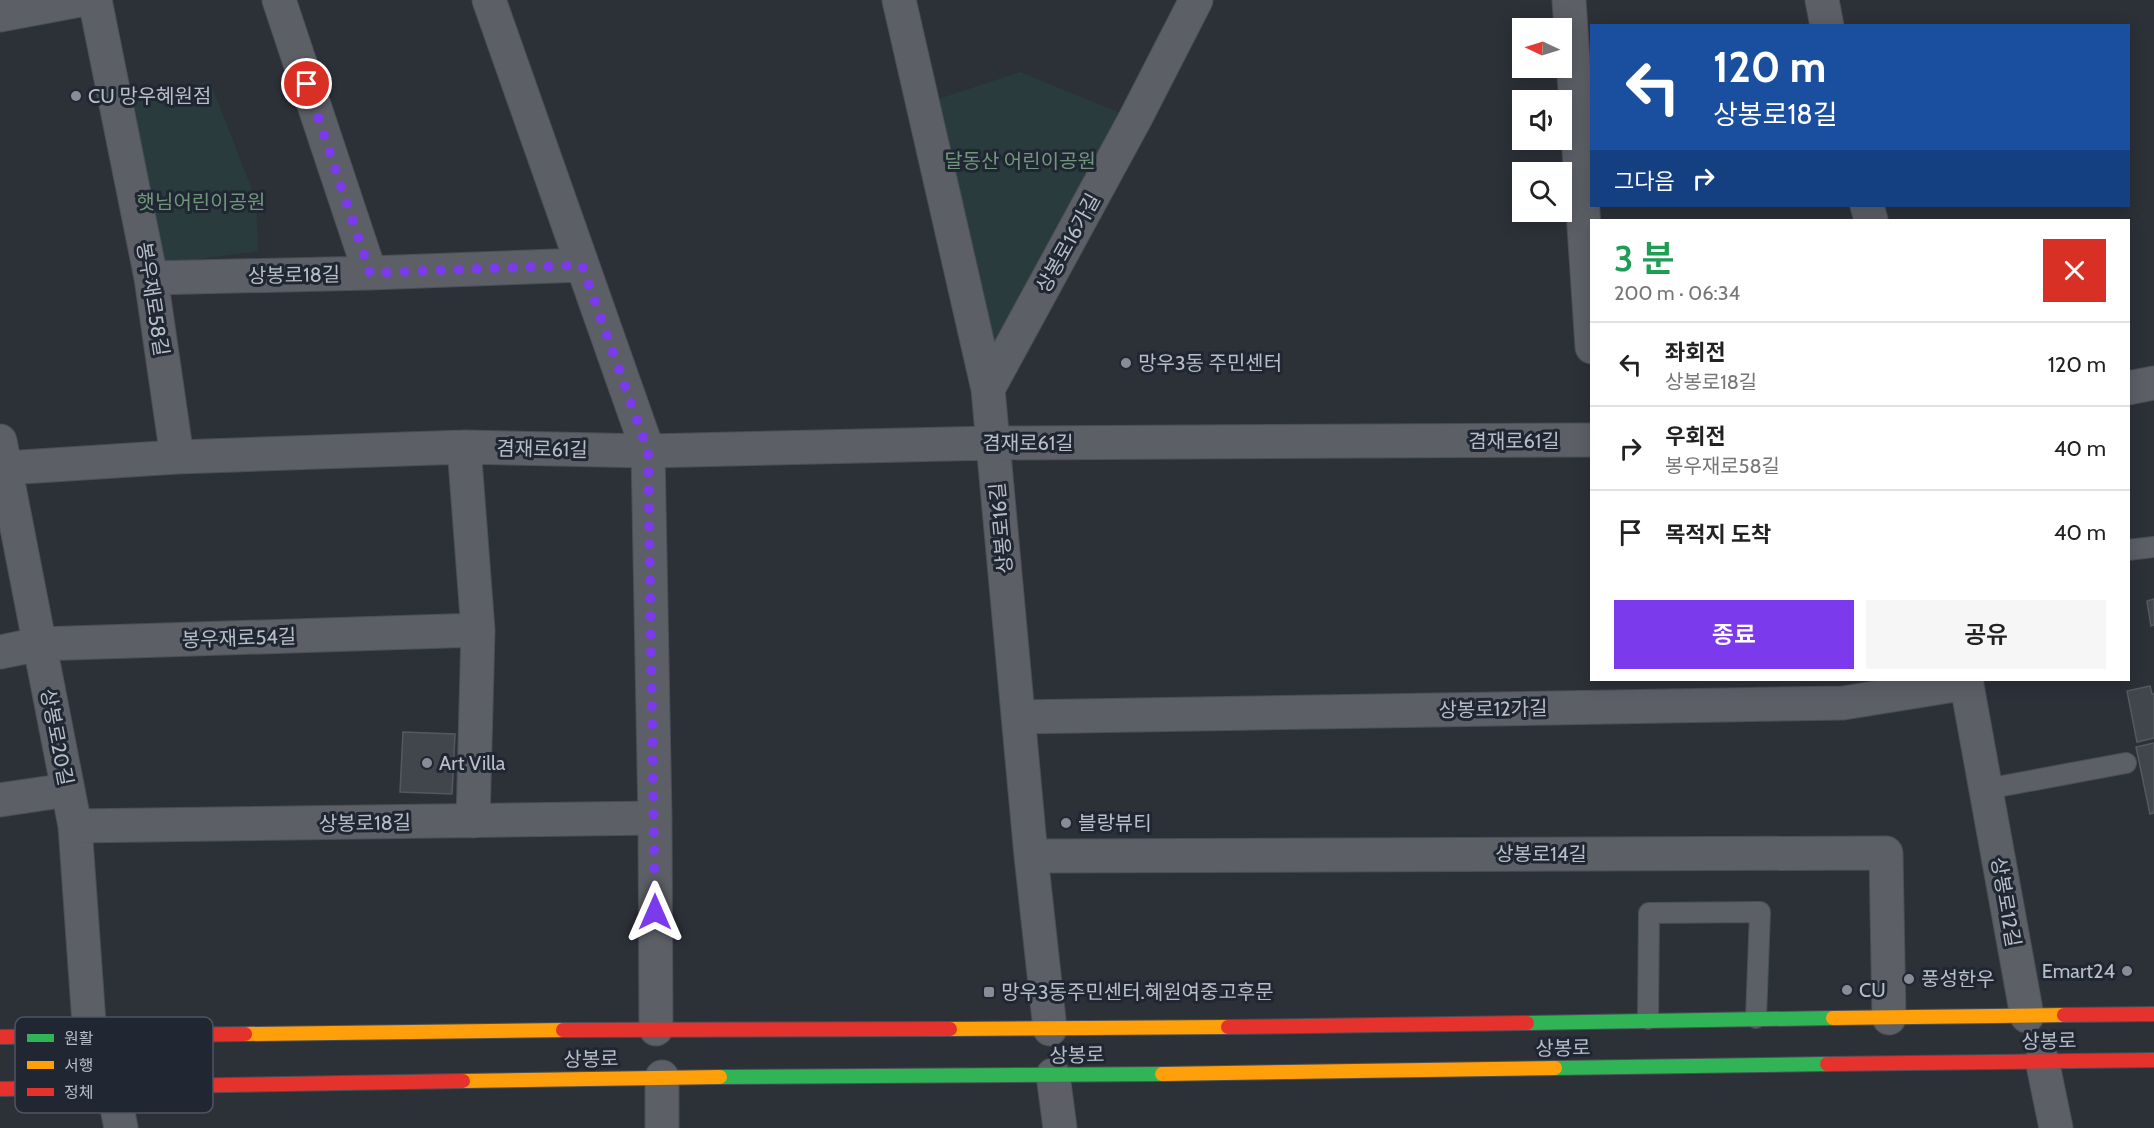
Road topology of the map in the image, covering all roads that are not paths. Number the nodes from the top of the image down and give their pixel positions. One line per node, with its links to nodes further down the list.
1 (80, 0): 9 (street)
2 (95, 0): 13 (street, 봉우재로58길)
3 (279, 0): 12 (street)
4 (489, 0): 11 (street)
5 (899, 0): 17 (street, 상봉로16길)
6 (1196, 0): 17 (street, 상봉로16가길)
7 (1569, 0): 14 (street)
8 (1822, 0): 10 (street)
9 (0, 15)
10 (1827, 24)
11 (582, 265): 12 (street, 상봉로18길); 21 (street)
12 (370, 273): 13 (street, 상봉로18길)
13 (151, 278): 23 (street, 봉우재로58길)
14 (1590, 317)
15 (2154, 383): 16 (street)
16 (2130, 388)
17 (988, 389): 19 (street, 상봉로16길)
18 (1590, 440): 19 (street, 겸재로61길)
19 (993, 443): 21 (street, 겸재로61길); 30 (street, 상봉로16길)
20 (464, 447): 21 (street, 겸재로61길); 23 (street, 겸재로61길); 26 (street)
21 (648, 451): 35 (street)
22 (3, 454): 23 (street, 겸재로61길); 27 (street, 상봉로20길)
23 (177, 457)
24 (2154, 547): 25 (lane)
25 (2130, 550)
26 (478, 630): 27 (street, 봉우재로54길); 36 (street)
27 (39, 644): 28 (street, 봉우재로54길); 33 (street, 상봉로20길)
28 (0, 652)
29 (1966, 681): 30 (street, 상봉로12가길); 32 (street, 상봉로12길)
30 (1018, 717): 38 (street, 상봉로16길)
31 (2126, 763): 32 (lane)
32 (1986, 789): 40 (street, 상봉로12길)
33 (67, 790): 34 (street); 37 (street, 상봉로20길)
34 (0, 800)
35 (655, 818): 36 (street, 상봉로18길); 45 (street)
36 (473, 821): 37 (street, 상봉로18길)
37 (75, 826): 41 (street, 상봉로20길)
38 (1031, 856): 42 (street, 상봉로14길); 46 (street, 상봉로16길)
39 (2154, 1014): 40 (main road, 상봉로)
40 (2027, 1016): 42 (main road, 상봉로)
41 (89, 1017)
42 (1889, 1017): 43 (main road, 상봉로)
43 (1756, 1018): 44 (main road, 상봉로); 44 (lane)
44 (1648, 1019): 46 (main road, 상봉로)
45 (656, 1029): 46 (main road, 상봉로); 47 (main road, 상봉로)
46 (1050, 1034)
47 (213, 1035)
48 (2042, 1060): 49 (main road, 상봉로); 50 (main road, 상봉로); 59 (street)
49 (2154, 1060)
50 (1052, 1069): 51 (main road, 상봉로); 58 (street)
51 (662, 1077): 52 (main road, 상봉로); 57 (street)
52 (213, 1086)
53 (0, 1089): 54 (main road, 상봉로)
54 (15, 1089)
55 (118, 1113): 56 (street)
56 (121, 1128)
57 (662, 1128)
58 (1060, 1128)
59 (2056, 1128)

